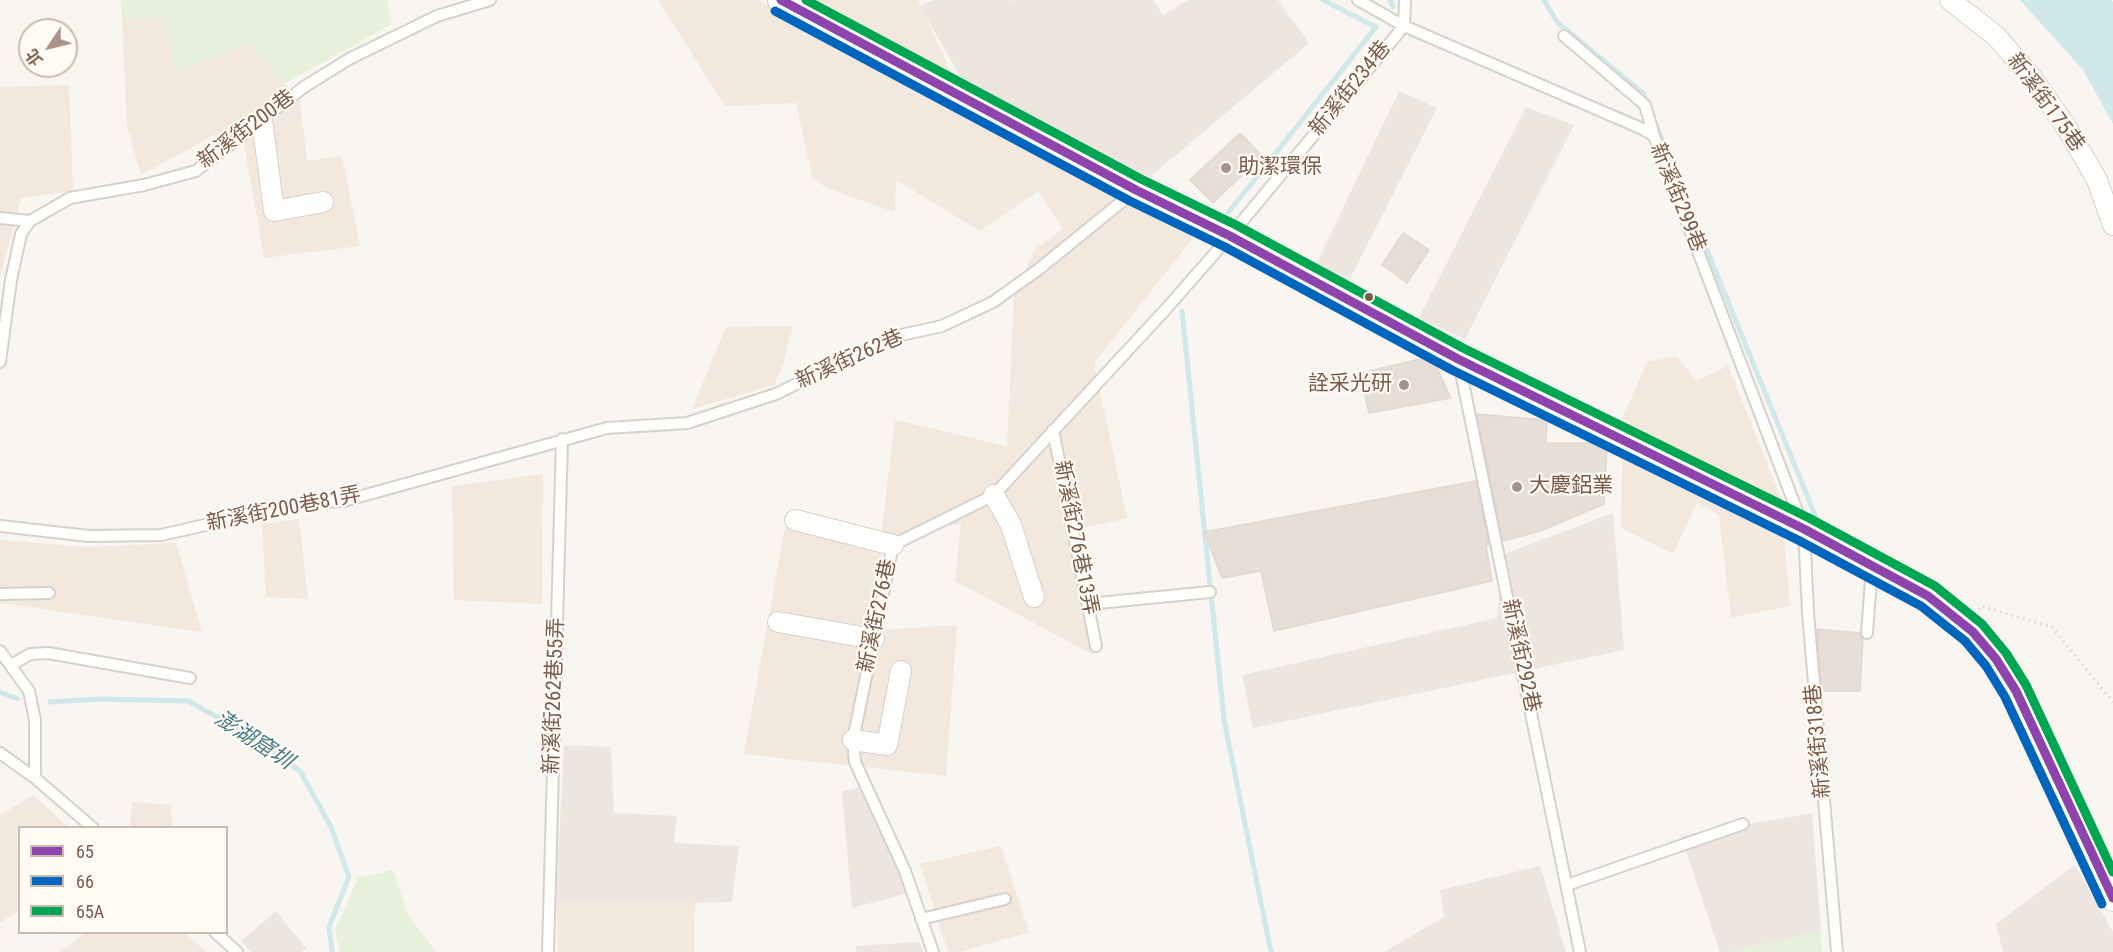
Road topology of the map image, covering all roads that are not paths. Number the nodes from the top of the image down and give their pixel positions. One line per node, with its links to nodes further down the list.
1 (490, 0): 8 (lane, 新溪街200巷)
2 (781, 0): 10 (street)
3 (1358, 0): 6 (lane, 新溪街299巷)
4 (1405, 0): 6 (lane)
5 (1950, 0): 14 (street, 新溪街175巷)
6 (1404, 26): 9 (lane, 新溪街299巷); 15 (lane, 新溪街234巷)
7 (1564, 36): 9 (lane)
8 (262, 120): 11 (street); 13 (lane, 新溪街200巷)
9 (1654, 136): 23 (lane, 新溪街299巷)
10 (1136, 190): 15 (street); 19 (lane, 新溪街262巷)
11 (323, 202)
12 (0, 218): 13 (lane)
13 (30, 221): 16 (lane)
14 (2113, 225)
15 (1230, 236): 17 (street); 18 (lane, 新溪街276巷)
16 (0, 356)
17 (1458, 359): 23 (street); 44 (lane, 新溪街292巷)
18 (1053, 430): 20 (lane, 新溪街276巷); 30 (lane, 新溪街276巷13弄)
19 (562, 439): 22 (lane, 新溪街200巷81弄); 50 (lane, 新溪街262巷55弄)
20 (994, 495): 24 (lane, 新溪街276巷); 29 (street)
21 (795, 520): 24 (street)
22 (0, 526)
23 (1804, 529): 25 (street); 53 (lane, 新溪街318巷)
24 (893, 545): 33 (lane, 新溪街276巷)
25 (1872, 566): 32 (lane); 46 (street)
26 (1210, 592): 30 (lane)
27 (49, 593): 28 (lane)
28 (0, 594)
29 (1034, 597)
30 (1088, 604): 34 (lane, 新溪街276巷13弄)
31 (778, 622): 33 (street)
32 (1867, 633)
33 (874, 639): 39 (lane, 新溪街276巷)
34 (1096, 646)
35 (0, 651): 36 (lane)
36 (12, 665): 38 (lane); 41 (lane)
37 (901, 671): 39 (street)
38 (190, 678)
39 (853, 740): 47 (lane, 新溪街276巷)
40 (0, 753): 41 (lane)
41 (35, 778): 43 (lane)
42 (1743, 824): 44 (lane)
43 (91, 826)
44 (1567, 885): 52 (lane, 新溪街292巷)
45 (1005, 898): 47 (lane)
46 (2113, 898)
47 (921, 919): 51 (lane, 新溪街276巷)
48 (216, 934): 49 (lane)
49 (237, 952)
50 (548, 952)
51 (933, 952)
52 (1580, 952)
53 (1837, 952)

